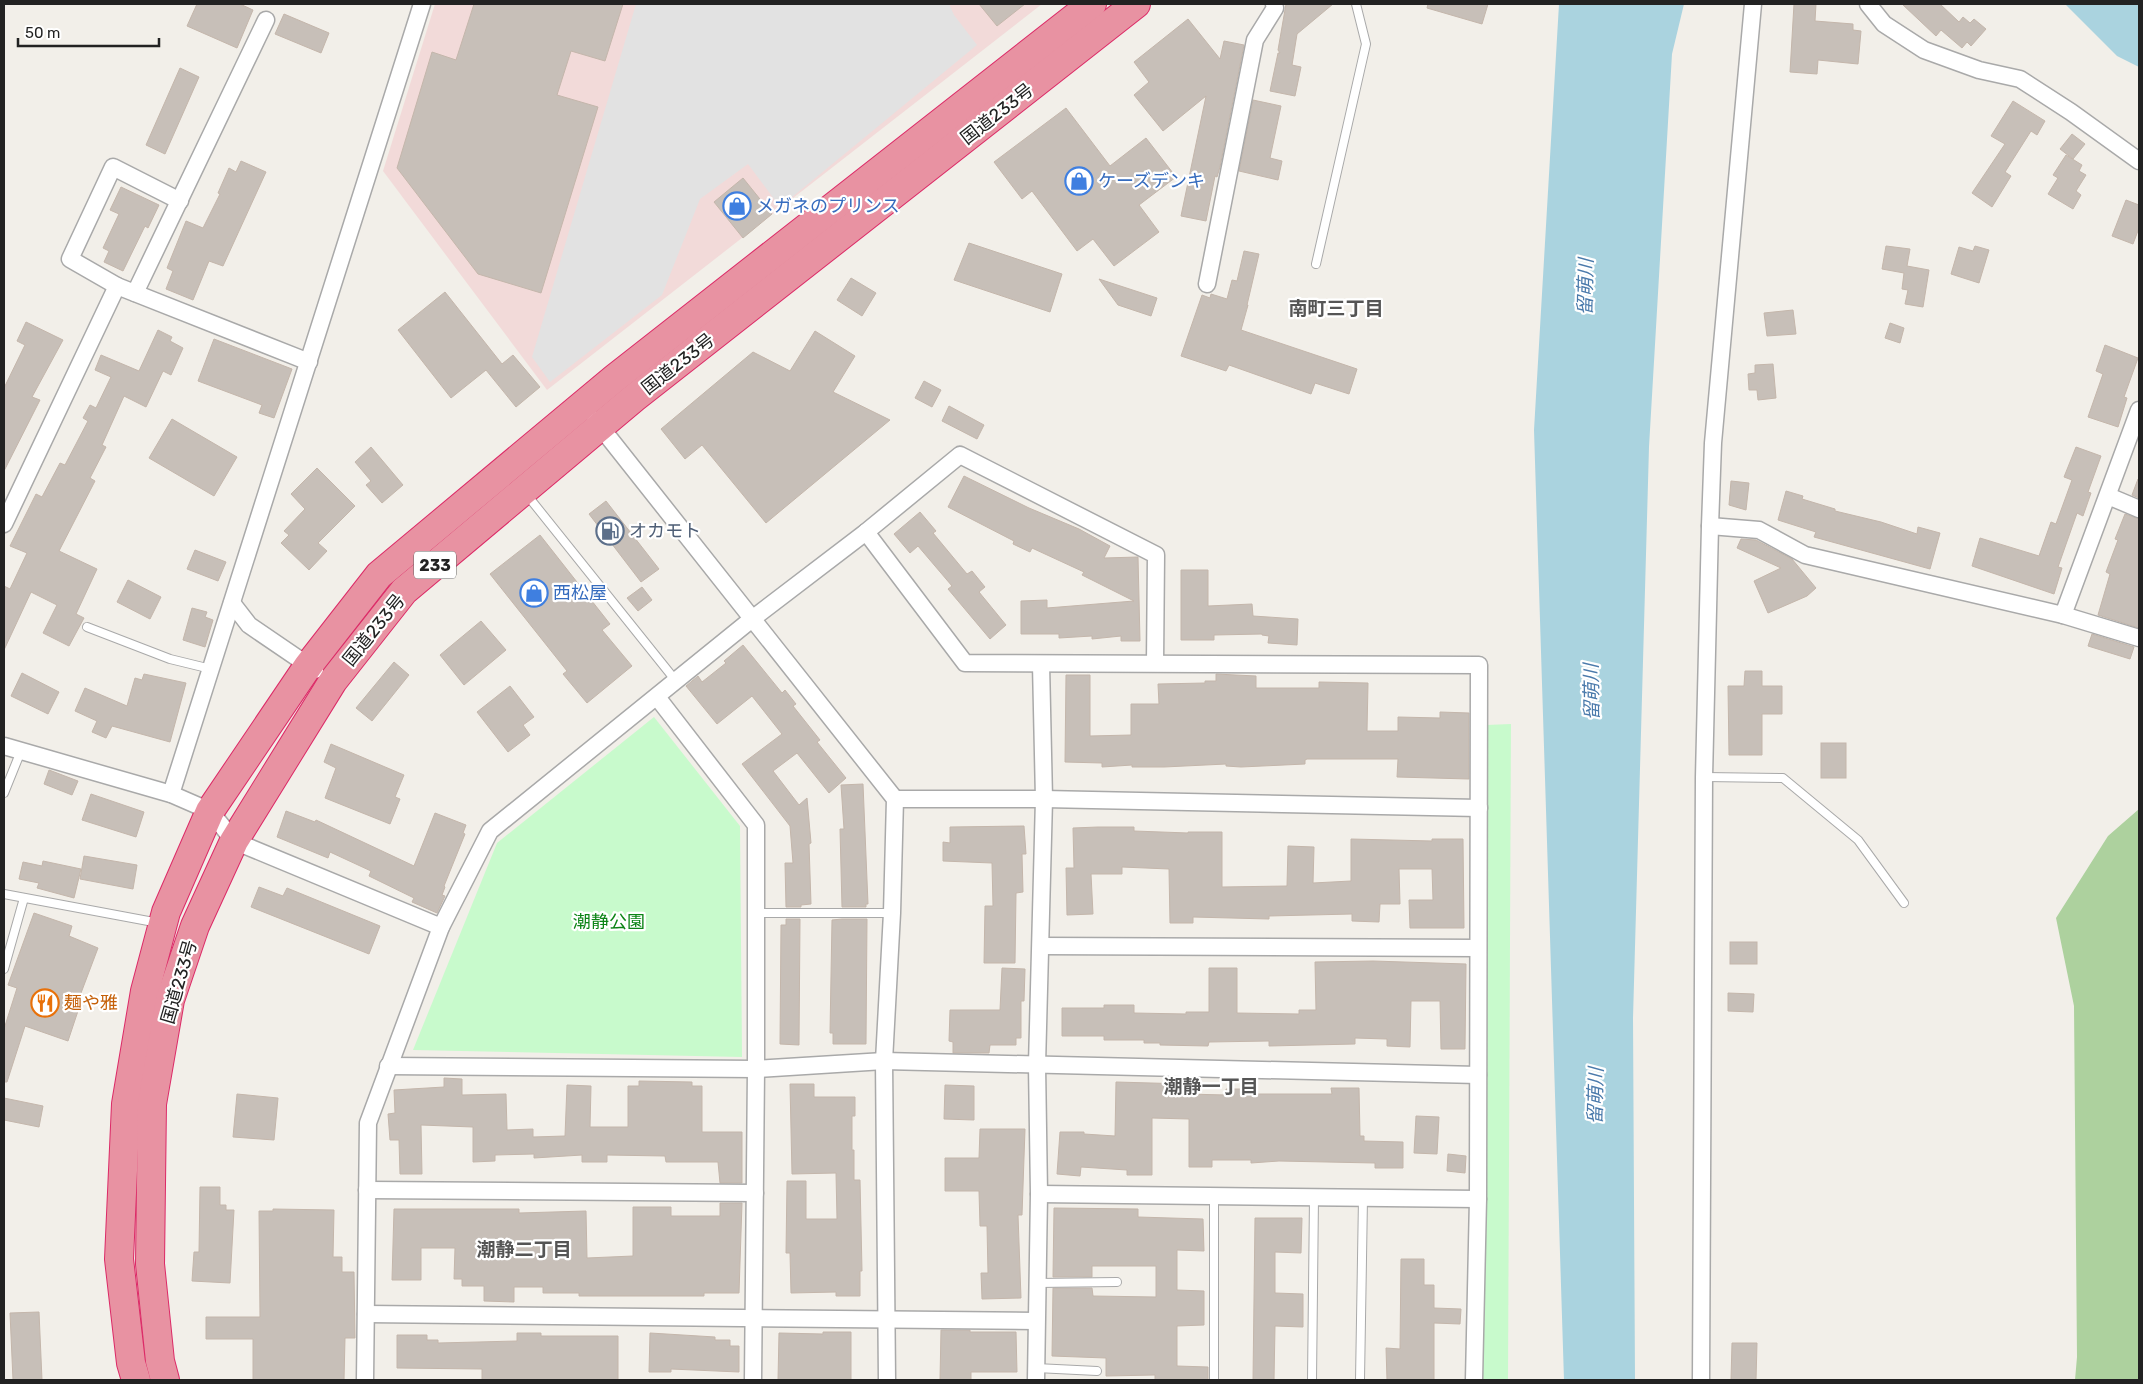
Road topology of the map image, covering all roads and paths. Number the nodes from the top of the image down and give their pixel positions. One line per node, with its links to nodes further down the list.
1 (422, 4): 15 (street)
2 (1092, 4): 16 (highway, 国道233号 / 233)
3 (1136, 4): 18 (highway, 国道233号 / 233)
4 (1274, 4): 12 (street)
5 (1356, 4): 11 (lane)
6 (1753, 4): 23 (street)
7 (1868, 4): 9 (street)
8 (266, 20): 10 (street)
9 (2139, 161)
10 (180, 201): 13 (street); 14 (street)
11 (1316, 264)
12 (1207, 284)
13 (117, 286): 14 (street); 22 (street)
14 (135, 293): 15 (street)
15 (309, 362): 25 (street)
16 (584, 404): 18 (street); 32 (highway, 国道233号 / 233)
17 (2139, 410): 20 (street)
18 (600, 427): 19 (highway, 国道233号 / 233); 27 (street)
19 (524, 492): 34 (highway, 国道233号 / 233); 35 (lane)
20 (2108, 496): 21 (street); 26 (street)
21 (2139, 509)
22 (4, 524)
23 (1710, 526): 26 (street); 39 (street)
24 (866, 532): 27 (street); 30 (street); 31 (street)
25 (232, 603): 32 (street); 33 (street)
26 (2063, 615): 29 (street)
27 (752, 619): 35 (street); 42 (street)
28 (87, 628): 33 (lane)
29 (2139, 638)
30 (1155, 663): 31 (street); 44 (street)
31 (1041, 664): 43 (street)
32 (308, 666): 34 (street); 45 (highway, 国道233号 / 233)
33 (211, 669): 41 (street)
34 (333, 681): 46 (highway, 国道233号 / 233)
35 (676, 682): 36 (street)
36 (657, 697): 50 (street); 53 (street)
37 (4, 746): 38 (street)
38 (21, 751): 40 (lane); 41 (street)
39 (1704, 778): 49 (lane); 86 (street)
40 (4, 793)
41 (171, 794): 45 (street)
42 (895, 799): 43 (street); 51 (street)
43 (1044, 800): 44 (street); 54 (street)
44 (1478, 808): 55 (street)
45 (210, 811): 46 (street); 52 (highway, 国道233号 / 233)
46 (234, 841): 53 (street); 78 (highway, 国道233号 / 233)
47 (4, 894): 48 (lane)
48 (24, 898): 52 (lane); 56 (lane)
49 (1904, 903)
50 (756, 913): 51 (lane); 60 (street)
51 (892, 913): 57 (street)
52 (163, 924): 77 (highway, 国道233号 / 233)
53 (441, 927): 59 (street)
54 (1041, 946): 55 (street); 58 (street)
55 (1478, 948): 61 (street)
56 (4, 969)
57 (884, 1061): 58 (street); 60 (street); 73 (street)
58 (1037, 1065): 61 (street); 64 (street)
59 (388, 1066): 60 (street); 62 (street)
60 (756, 1069): 63 (street)
61 (1478, 1075): 68 (street)
62 (367, 1190): 63 (street); 71 (street)
63 (755, 1193): 72 (street)
64 (1039, 1194): 65 (street); 70 (street)
65 (1214, 1196): 66 (street); 82 (lane)
66 (1314, 1198): 67 (street); 83 (lane)
67 (1363, 1198): 68 (street); 84 (lane)
68 (1478, 1199): 85 (street)
69 (1117, 1282): 70 (lane)
70 (1037, 1283): 74 (street)
71 (366, 1314): 72 (street); 79 (street)
72 (754, 1318): 73 (street); 80 (street)
73 (888, 1320): 74 (street); 81 (street)
74 (1036, 1321): 76 (street)
75 (1097, 1371): 76 (lane)
76 (1036, 1374)
77 (136, 1380)
78 (165, 1380)
79 (365, 1380)
80 (753, 1380)
81 (887, 1380)
82 (1214, 1380)
83 (1312, 1380)
84 (1360, 1380)
85 (1474, 1380)
86 (1701, 1380)

